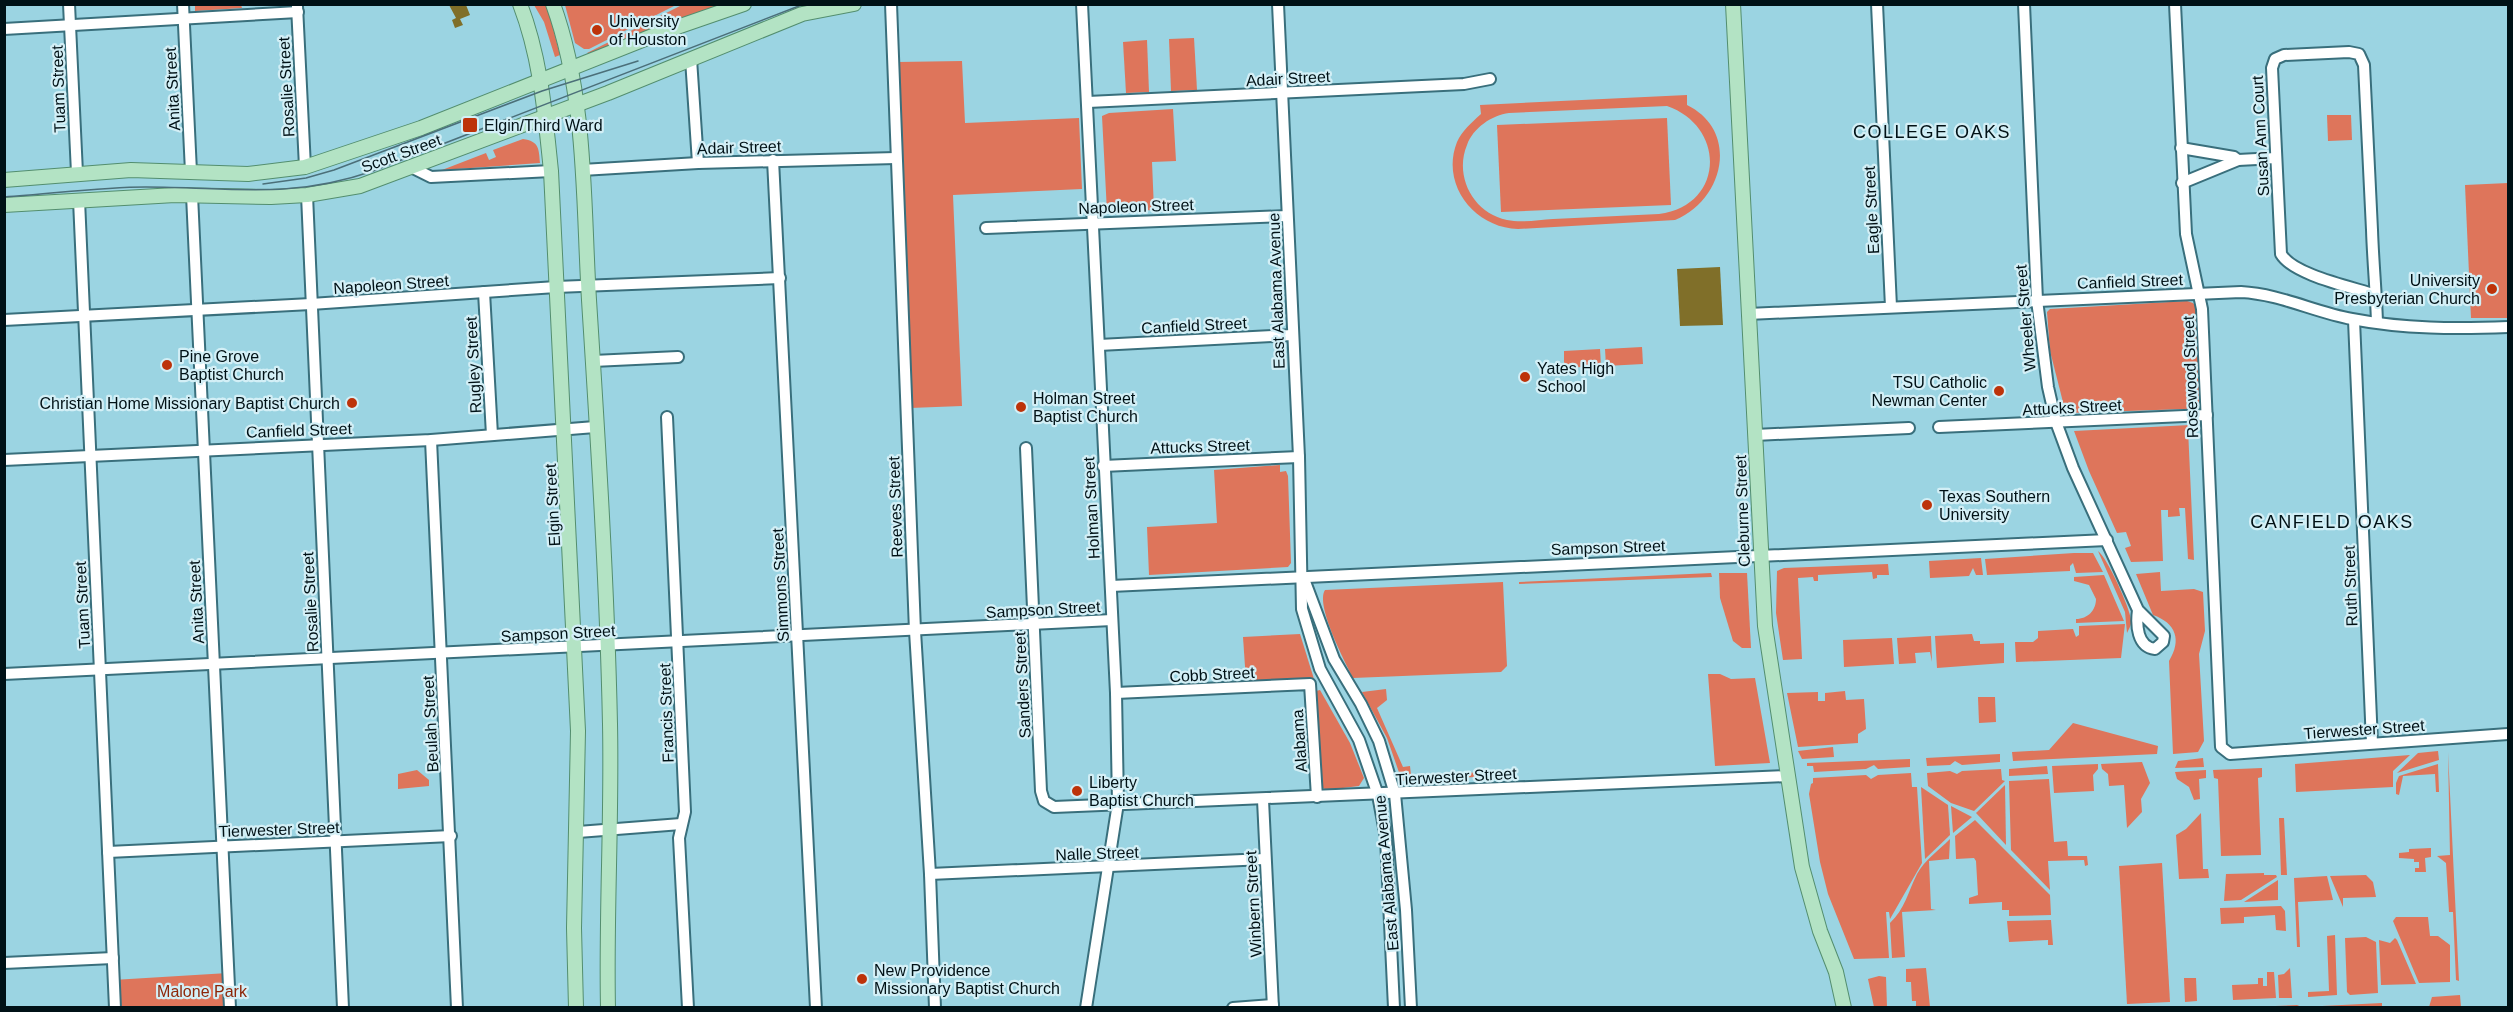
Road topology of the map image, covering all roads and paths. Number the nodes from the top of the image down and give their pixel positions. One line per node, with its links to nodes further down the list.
1 (69, 4): 16 (street, Tuam Street)
2 (183, 4): 15 (street, Anita Street)
3 (520, 4): 21 (main road, Elgin Street)
4 (553, 4): 19 (main road)
5 (744, 4): 19 (main road, Scott Street)
6 (854, 4): 18 (main road, Scott Street)
7 (891, 4): 27 (street, Reeves Street)
8 (1082, 4): 23 (street, Holman Street)
9 (1278, 4): 22 (street, East Alabama Avenue)
10 (1733, 4): 57 (main road, Cleburne Street)
11 (1877, 4): 55 (street, Eagle Street)
12 (2024, 4): 53 (street, Wheeler Street)
13 (2175, 4): 26 (street, Rosewood Street)
14 (297, 8): 15 (street); 32 (street, Rosalie Street)
15 (184, 18): 16 (street); 36 (street, Anita Street)
16 (71, 25): 17 (street); 37 (street, Tuam Street)
17 (4, 30)
18 (691, 59): 24 (main road, Scott Street); 31 (street)
19 (570, 68): 21 (main road, Scott Street); 24 (main road)
20 (1490, 79): 22 (street, Adair Street)
21 (541, 81): 25 (main road, Elgin Street); 32 (main road, Scott Street)
22 (1282, 94): 23 (street, Adair Street); 44 (street, East Alabama Avenue)
23 (1088, 102): 45 (street, Holman Street)
24 (575, 105): 25 (main road, Scott Street); 34 (main road)
25 (546, 116): 33 (main road, Scott Street); 35 (main road, Elgin Street)
26 (2181, 148): 30 (street); 39 (street, Rosewood Street)
27 (896, 158): 29 (street, Adair Street); 91 (street, Reeves Street)
28 (2276, 158): 30 (street); 52 (street, Susan Ann Court); 52 (street, Susan Ann Court)
29 (773, 160): 31 (street, Adair Street); 47 (street, Simmons Street)
30 (2238, 160): 39 (street)
31 (698, 163): 34 (street, Adair Street)
32 (305, 167): 36 (main road, Scott Street)
33 (413, 168): 35 (street); 41 (main road, Scott Street)
34 (582, 170): 48 (main road)
35 (551, 171): 49 (main road, Elgin Street)
36 (191, 172): 37 (main road, Scott Street)
37 (77, 173): 38 (main road, Scott Street)
38 (4, 180)
39 (2182, 183): 51 (street, Rosewood Street)
40 (192, 195): 41 (main road, Scott Street); 42 (main road, Scott Street); 56 (street, Anita Street)
41 (307, 195): 54 (street, Rosalie Street)
42 (79, 201): 43 (main road, Scott Street); 58 (street, Tuam Street)
43 (4, 205)
44 (1287, 216): 45 (street, Napoleon Street); 63 (street, East Alabama Avenue)
45 (1093, 223): 46 (street, Napoleon Street); 64 (street, Holman Street)
46 (986, 228)
47 (780, 278): 48 (street, Napoleon Street); 92 (street, Simmons Street)
48 (588, 286): 49 (street, Napoleon Street); 66 (main road)
49 (556, 287): 50 (street, Napoleon Street); 73 (main road, Elgin Street)
50 (484, 292): 54 (street, Napoleon Street); 74 (street, Rugley Street)
51 (2200, 293): 53 (street, Canfield Street); 60 (street, Canfield Street); 67 (street, Rosewood Street)
52 (2376, 295): 61 (street, Susan Ann Court)
53 (2037, 300): 55 (street, Canfield Street); 69 (street, Wheeler Street)
54 (311, 304): 56 (street, Napoleon Street); 77 (street, Rosalie Street)
55 (1891, 307): 57 (street, Canfield Street)
56 (197, 309): 58 (street, Napoleon Street); 79 (street, Anita Street)
57 (1748, 315): 75 (main road, Cleburne Street)
58 (84, 317): 59 (street, Napoleon Street); 80 (street, Tuam Street)
59 (4, 320)
60 (2354, 320): 61 (street, Canfield Street); 104 (street, Ruth Street)
61 (2377, 322): 62 (street, Canfield Street)
62 (2508, 327)
63 (1292, 335): 64 (street, Canfield Street); 81 (street, East Alabama Avenue)
64 (1099, 345): 83 (street, Holman Street)
65 (678, 357): 66 (street)
66 (593, 361): 70 (main road)
67 (2207, 415): 69 (street, Attucks Street); 105 (street, Rosewood Street)
68 (667, 417): 93 (street, Francis Street)
69 (2056, 422): 71 (street, Attucks Street); 84 (street, Wheeler Street)
70 (595, 427): 73 (street, Canfield Street); 94 (main road)
71 (1939, 427)
72 (1909, 428): 75 (street)
73 (564, 430): 74 (street, Canfield Street); 95 (main road, Elgin Street)
74 (492, 435): 76 (street, Canfield Street)
75 (1755, 435): 85 (main road, Cleburne Street)
76 (431, 440): 77 (street, Canfield Street); 96 (street, Beulah Street)
77 (318, 444): 79 (street, Canfield Street); 97 (street, Rosalie Street)
78 (1026, 448): 90 (street, Sanders Street)
79 (204, 449): 80 (street, Canfield Street); 98 (street, Anita Street)
80 (90, 457): 82 (street, Canfield Street); 99 (street, Tuam Street)
81 (1299, 457): 83 (street, Attucks Street); 86 (street, East Alabama Avenue)
82 (4, 460)
83 (1103, 465): 87 (street, Holman Street)
84 (2107, 540): 85 (street, Sampson Street); 88 (street, Wheeler Street)
85 (1760, 556): 86 (street, Sampson Street); 106 (main road, Cleburne Street)
86 (1303, 576): 87 (street, Sampson Street); 107 (street, East Alabama Avenue); 108 (street, East Alabama Avenue)
87 (1110, 586): 89 (street, Holman Street)
88 (2138, 610)
89 (1112, 620): 90 (street, Sampson Street); 102 (street, Holman Street)
90 (1034, 625): 91 (street, Sampson Street); 112 (street, Sanders Street)
91 (915, 630): 92 (street, Sampson Street); 122 (street, Reeves Street)
92 (798, 635): 93 (street, Sampson Street); 133 (street, Simmons Street)
93 (678, 641): 94 (street, Sampson Street); 113 (street, Francis Street)
94 (608, 645): 95 (street, Sampson Street); 114 (main road)
95 (575, 647): 96 (street, Sampson Street); 115 (main road, Elgin Street)
96 (442, 653): 97 (street, Sampson Street); 116 (street, Beulah Street)
97 (328, 659): 98 (street, Sampson Street); 117 (street, Rosalie Street)
98 (214, 664): 99 (street, Sampson Street); 118 (street, Anita Street)
99 (100, 669): 100 (street, Sampson Street); 119 (street, Tuam Street)
100 (4, 674)
101 (1310, 684): 102 (street, Cobb Street); 109 (street, Alabama)
102 (1116, 693): 111 (street, Holman Street)
103 (2508, 734): 104 (street, Tierwester Street)
104 (2372, 744): 105 (street, Tierwester Street)
105 (2223, 750)
106 (1788, 776): 107 (street, Tierwester Street); 139 (main road, Cleburne Street)
107 (1395, 794): 108 (street, Tierwester Street); 138 (street, East Alabama Avenue)
108 (1378, 795): 109 (street, Tierwester Street); 137 (street, East Alabama Avenue)
109 (1317, 797): 110 (street, Tierwester Street)
110 (1263, 800): 111 (street, Tierwester Street); 120 (street, Winbern Street)
111 (1118, 803): 112 (street, Tierwester Street); 121 (street, Holman Street)
112 (1054, 807)
113 (681, 824): 114 (street); 132 (street, Francis Street)
114 (608, 829): 115 (street); 131 (main road)
115 (578, 832): 130 (main road, Elgin Street)
116 (451, 836): 117 (street, Tierwester Street); 129 (street, Beulah Street)
117 (336, 842): 118 (street, Tierwester Street); 128 (street, Rosalie Street)
118 (222, 846): 119 (street, Tierwester Street); 127 (street, Anita Street)
119 (108, 852): 123 (street, Tuam Street)
120 (1265, 859): 121 (street, Nalle Street); 125 (street, Winbern Street)
121 (1107, 868): 122 (street, Nalle Street); 135 (street, Holman Street)
122 (930, 874): 134 (street, Reeves Street)
123 (113, 958): 124 (street); 126 (street, Tuam Street)
124 (4, 963)
125 (1273, 1006): 136 (street)
126 (115, 1008)
127 (230, 1008)
128 (343, 1008)
129 (457, 1008)
130 (576, 1008)
131 (608, 1008)
132 (688, 1008)
133 (816, 1008)
134 (934, 1008)
135 (1086, 1008)
136 (1233, 1008)
137 (1394, 1008)
138 (1411, 1008)
139 (1844, 1008)

